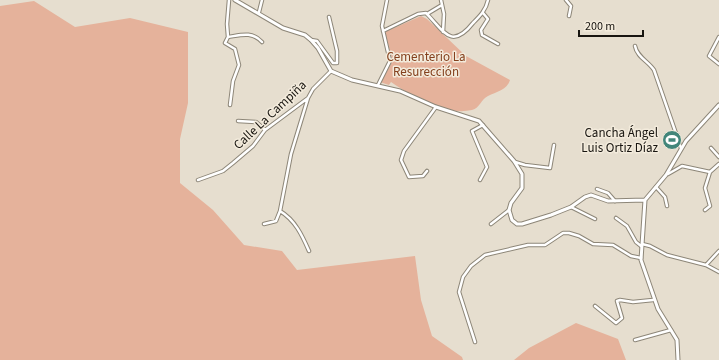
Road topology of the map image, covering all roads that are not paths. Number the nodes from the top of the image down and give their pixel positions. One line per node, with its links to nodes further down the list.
1 (229, 0): 16 (street)
2 (235, 0): 9 (street)
3 (262, 0): 9 (street)
4 (387, 0): 14 (street)
5 (441, 0): 8 (street)
6 (488, 0): 10 (street)
7 (566, 0): 12 (street)
8 (442, 5): 11 (street); 15 (street)
9 (259, 12): 18 (street)
10 (483, 13): 15 (street); 20 (street)
11 (427, 14): 14 (street); 15 (street)
12 (569, 16)
13 (329, 17): 18 (street)
14 (383, 31): 24 (street)
15 (443, 32)
16 (228, 36): 19 (street); 27 (street)
17 (719, 37): 22 (street)
18 (312, 40): 23 (street)
19 (262, 42)
20 (498, 44)
21 (635, 46): 33 (street)
22 (719, 64)
23 (331, 71): 24 (street); 25 (street, Calle La Campiña)
24 (378, 84): 28 (street)
25 (308, 98): 31 (street, Calle La Campiña); 51 (street)
26 (719, 105): 33 (street)
27 (230, 106)
28 (436, 107): 30 (street); 38 (street)
29 (238, 121): 31 (street)
30 (483, 125): 36 (street); 42 (street)
31 (265, 130): 41 (street, Calle La Campiña)
32 (554, 145): 36 (street)
33 (681, 148): 40 (street)
34 (711, 148): 35 (street)
35 (719, 157)
36 (514, 161): 49 (street)
37 (719, 164): 39 (street)
38 (427, 172)
39 (710, 172): 40 (street); 50 (street)
40 (666, 175): 43 (street)
41 (198, 180)
42 (480, 180)
43 (656, 187): 45 (street); 47 (street)
44 (597, 189): 46 (street)
45 (645, 200): 46 (street); 56 (street)
46 (615, 201): 48 (street)
47 (667, 206)
48 (571, 207): 49 (street); 53 (street)
49 (509, 210): 55 (street)
50 (705, 210)
51 (280, 211): 54 (street); 57 (street)
52 (616, 218): 56 (street)
53 (595, 219)
54 (264, 224)
55 (491, 224)
56 (641, 245): 59 (street); 60 (street)
57 (309, 251)
58 (719, 251): 60 (street)
59 (641, 258): 62 (street); 66 (street)
60 (706, 265): 61 (street)
61 (719, 272)
62 (653, 300): 63 (street); 64 (street)
63 (595, 306)
64 (671, 330): 65 (street); 67 (street)
65 (635, 340)
66 (475, 342)
67 (678, 360)

